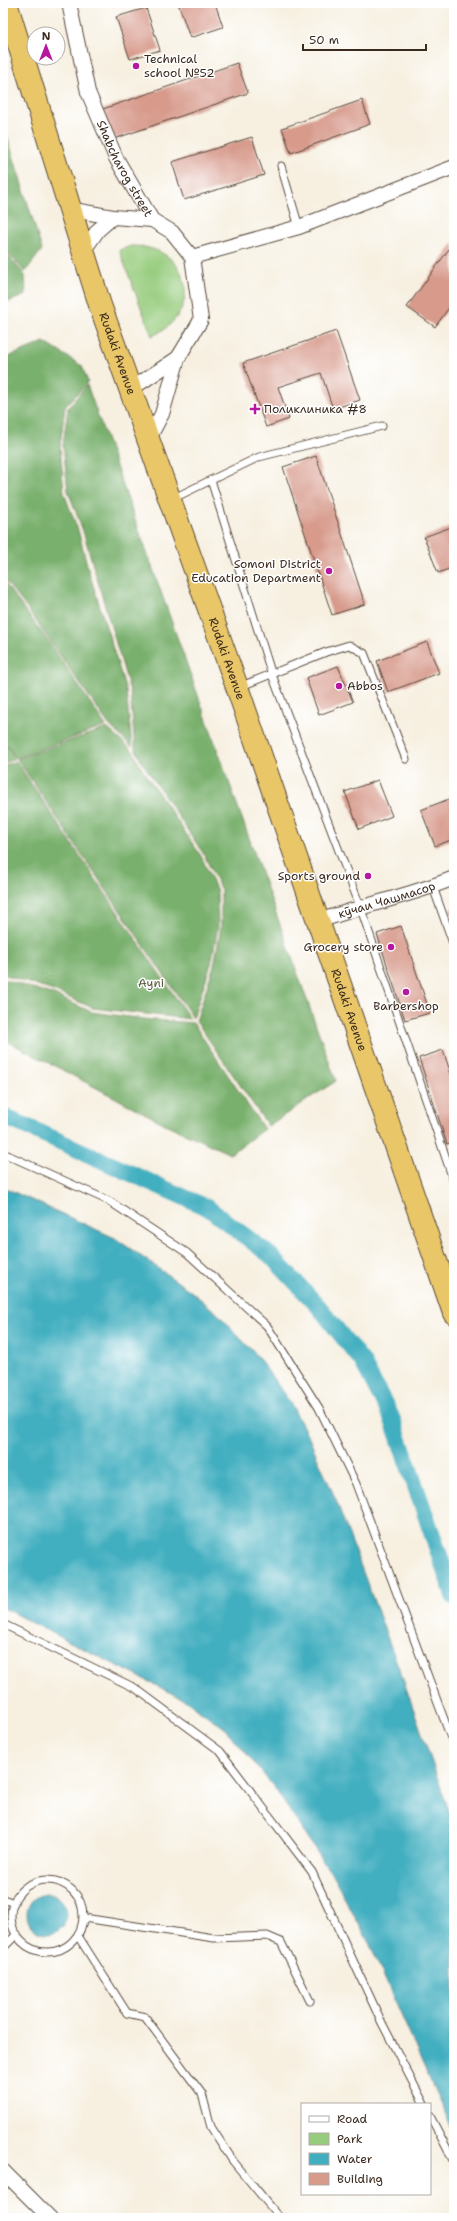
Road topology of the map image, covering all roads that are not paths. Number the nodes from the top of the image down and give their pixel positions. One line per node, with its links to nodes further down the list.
1 (6, 3): 5 (highway, Rudaki Avenue)
2 (69, 3): 7 (street, Shabcharog street)
3 (281, 166): 8 (lane)
4 (454, 167): 8 (street)
5 (68, 209): 6 (street); 9 (highway, Rudaki Avenue)
6 (113, 217): 7 (street); 9 (street)
7 (152, 220): 10 (street, Shabcharog street)
8 (299, 227): 10 (street)
9 (82, 253): 12 (highway, Rudaki Avenue)
10 (192, 257): 11 (street)
11 (178, 358): 12 (street); 14 (street)
12 (131, 389): 14 (highway, Rudaki Avenue)
13 (382, 426): 15 (lane)
14 (148, 440): 16 (highway, Rudaki Avenue)
15 (211, 480): 16 (lane); 17 (lane)
16 (171, 500): 18 (highway, Rudaki Avenue)
17 (271, 672): 18 (lane); 19 (lane); 22 (lane)
18 (237, 687): 23 (highway, Rudaki Avenue)
19 (406, 760)
20 (454, 878): 21 (street, кӯчаи Чашмасор)
21 (433, 887): 22 (street, кӯчаи Чашмасор); 24 (lane)
22 (360, 906): 23 (street, кӯчаи Чашмасор); 26 (lane)
23 (319, 921): 27 (highway, Rudaki Avenue)
24 (454, 946)
25 (3, 1153): 29 (lane)
26 (454, 1182)
27 (454, 1312)
28 (3, 1624): 37 (lane)
29 (454, 1746)
30 (3, 1899): 31 (lane)
31 (14, 1903): 32 (lane); 33 (lane)
32 (84, 1918): 34 (lane); 36 (lane)
33 (17, 1934): 34 (lane); 35 (lane)
34 (78, 1936): 42 (lane)
35 (3, 1948)
36 (310, 2001)
37 (423, 2103)
38 (431, 2118): 39 (lane)
39 (454, 2162)
40 (3, 2171): 41 (street)
41 (50, 2218)
42 (280, 2218)

